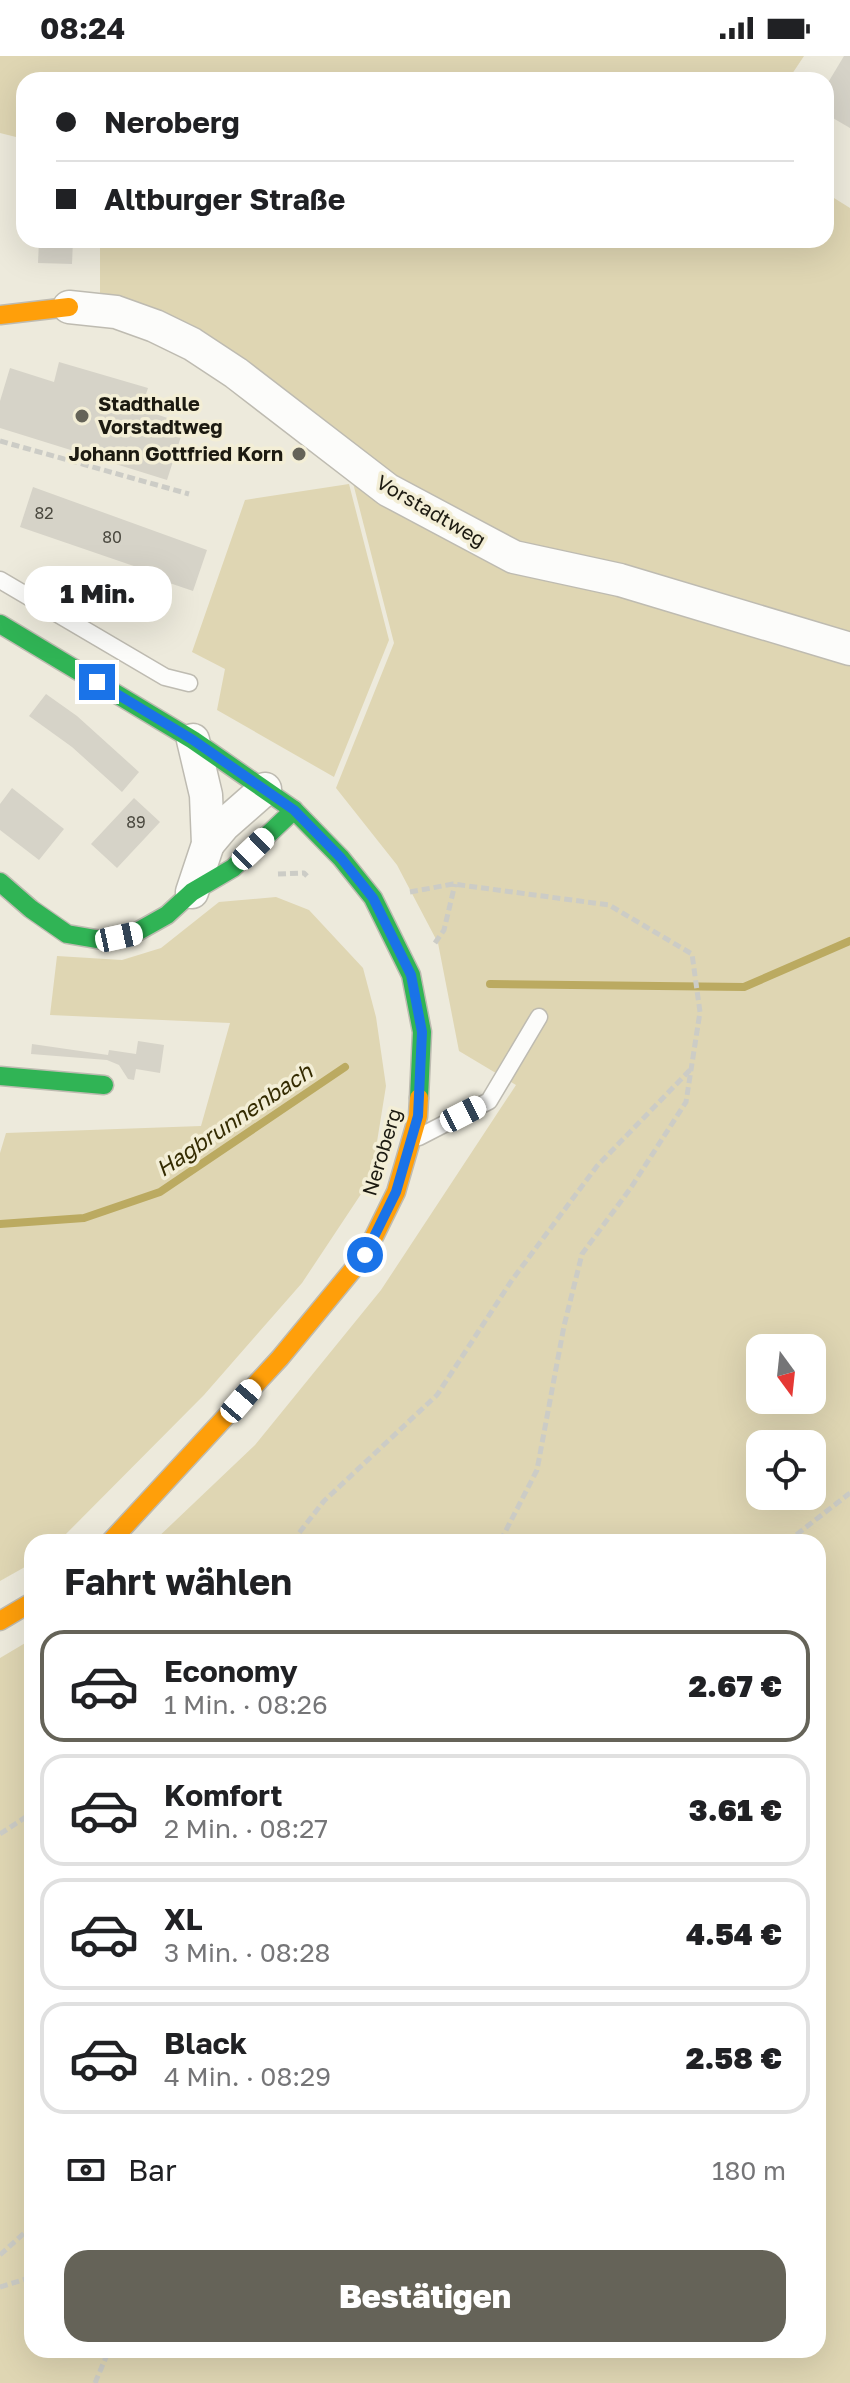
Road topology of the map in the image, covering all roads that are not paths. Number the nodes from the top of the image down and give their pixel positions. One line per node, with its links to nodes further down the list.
1 (69, 307): 2 (street, Vorstadtweg); 5 (street, Vorstadtweg)
2 (0, 315)
3 (0, 580): 6 (lane)
4 (0, 624): 7 (street, Neroberg)
5 (850, 649)
6 (189, 683)
7 (193, 740): 8 (street, Neroberg); 10 (street)
8 (265, 789): 9 (street, Neroberg); 10 (street)
9 (294, 810): 12 (street); 16 (street, Neroberg)
10 (208, 844): 12 (street)
11 (0, 882): 12 (street)
12 (192, 892)
13 (539, 1017): 16 (lane)
14 (0, 1076): 15 (street)
15 (104, 1085)
16 (410, 1142): 17 (street, Neroberg)
17 (118, 1534)
18 (24, 1607): 19 (street)
19 (0, 1621)

